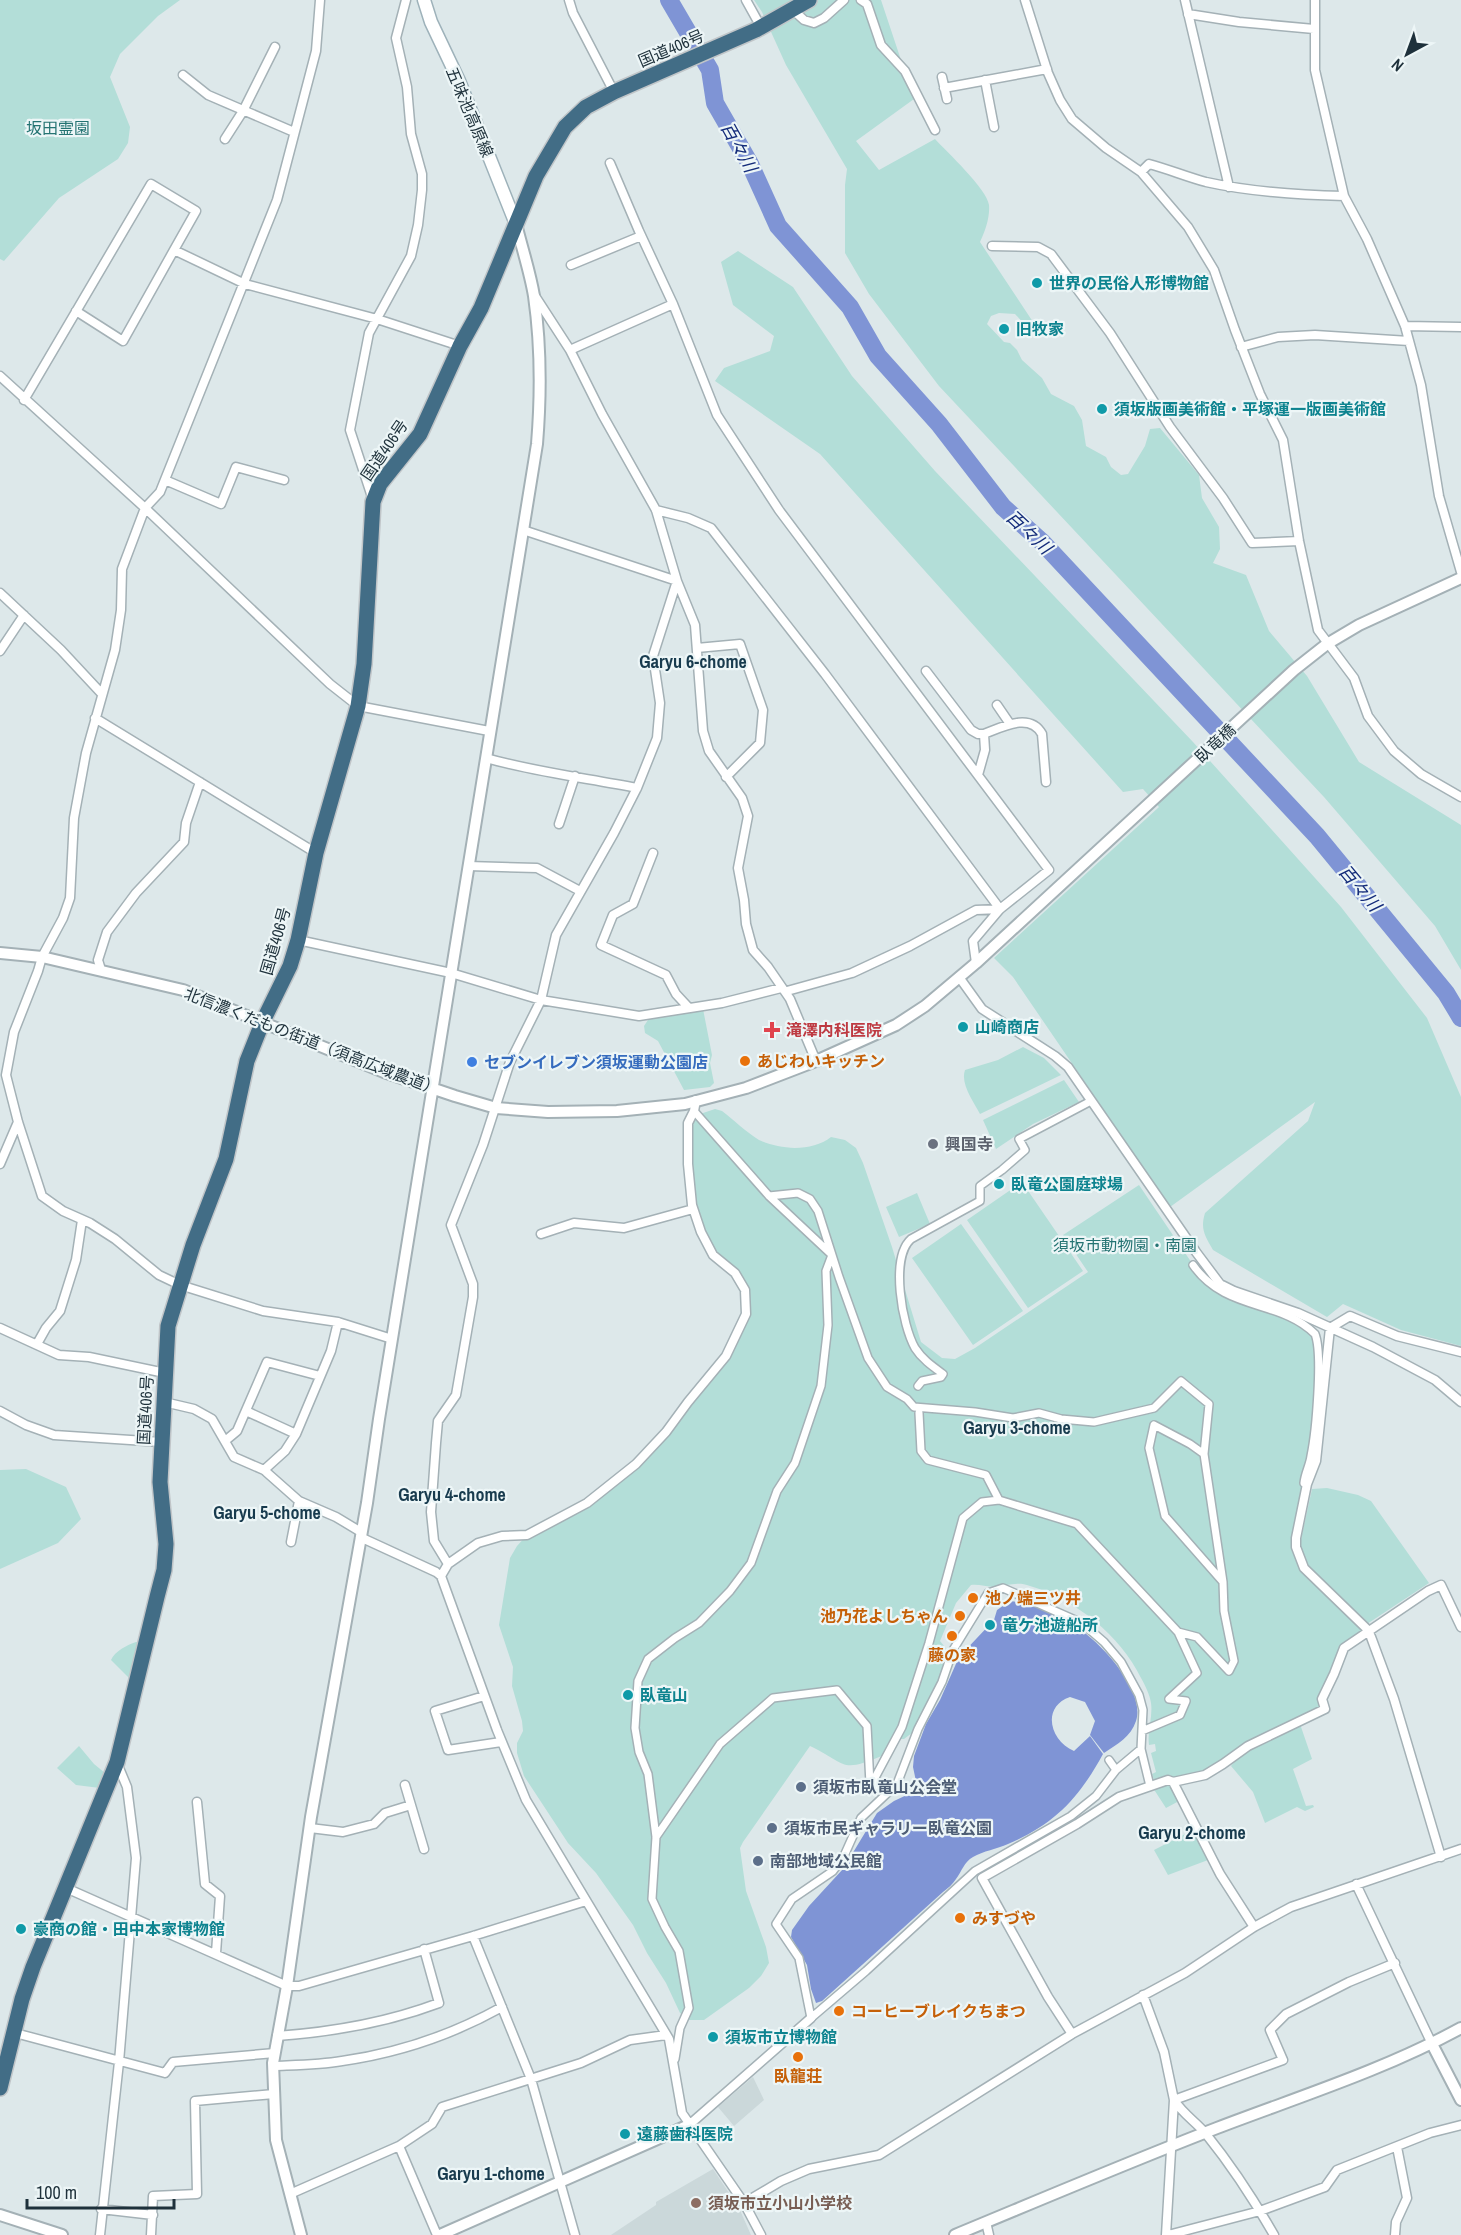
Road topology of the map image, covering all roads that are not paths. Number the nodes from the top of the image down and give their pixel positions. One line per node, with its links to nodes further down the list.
1 (320, 0): 27 (street)
2 (406, 0): 42 (street)
3 (424, 0): 33 (main road, 五味池高原線)
4 (570, 0): 22 (street)
5 (746, 0): 14 (street)
6 (809, 0): 12 (highway, 国道406号)
7 (844, 0): 12 (street)
8 (861, 0): 26 (street)
9 (1025, 0): 17 (street)
10 (1185, 0): 13 (street)
11 (1315, 0): 15 (street)
12 (793, 10): 14 (highway, 国道406号)
13 (1188, 14): 15 (street); 31 (street)
14 (759, 29): 22 (highway, 国道406号)
15 (1314, 29): 32 (street)
16 (275, 47): 24 (street)
17 (1047, 69): 20 (street); 30 (street)
18 (183, 75): 24 (street)
19 (942, 76): 21 (street)
20 (985, 80): 21 (street); 25 (street)
21 (944, 88): 23 (street)
22 (614, 92): 33 (highway, 国道406号)
23 (947, 99)
24 (243, 111): 27 (street); 28 (street)
25 (994, 127)
26 (935, 130)
27 (294, 132): 38 (street)
28 (225, 139)
29 (610, 162): 34 (street)
30 (1141, 172): 31 (street); 47 (street)
31 (1229, 187): 32 (street)
32 (1344, 196): 43 (street)
33 (516, 224): 39 (street); 46 (highway, 国道406号)
34 (641, 236): 37 (street); 40 (street)
35 (992, 246): 57 (street)
36 (174, 250): 38 (street); 41 (street); 41 (street)
37 (571, 265)
38 (244, 284): 42 (street); 51 (street)
39 (533, 294): 48 (street); 56 (street)
40 (672, 304): 48 (street); 75 (street)
41 (76, 311): 50 (street)
42 (376, 319): 46 (street); 53 (street)
43 (1405, 326): 44 (street); 45 (street)
44 (1461, 327)
45 (1409, 341): 47 (street); 58 (street)
46 (460, 346): 53 (highway, 国道406号)
47 (1241, 347): 57 (street)
48 (570, 350): 55 (street)
49 (0, 376): 50 (street)
50 (24, 399): 54 (street)
51 (165, 480): 52 (street); 54 (street)
52 (284, 480)
53 (373, 502): 69 (highway, 国道406号)
54 (145, 508): 67 (street); 69 (street)
55 (656, 510): 60 (street); 88 (street)
56 (523, 530): 60 (street); 72 (street)
57 (1299, 541): 63 (street)
58 (1461, 572)
59 (1461, 578): 63 (street)
60 (677, 581): 64 (street); 80 (street)
61 (0, 593): 62 (street)
62 (24, 615): 65 (street); 67 (street)
63 (1327, 644): 81 (street); 82 (street, 臥竜橋)
64 (697, 648): 77 (street); 77 (street)
65 (0, 651)
66 (926, 671): 73 (street)
67 (102, 694): 70 (street)
68 (997, 705): 71 (street)
69 (358, 706): 72 (street); 84 (highway, 国道406号)
70 (95, 718): 78 (street); 91 (street)
71 (1010, 724): 73 (street); 79 (street)
72 (489, 731): 74 (street)
73 (984, 734): 75 (street)
74 (486, 758): 76 (street); 86 (street)
75 (978, 775): 88 (street)
76 (575, 776): 80 (street); 83 (street)
77 (726, 777): 96 (street)
78 (200, 782): 84 (street); 93 (street)
79 (1046, 782)
80 (637, 788): 87 (street)
81 (1461, 797)
82 (1136, 816): 92 (street, 北信濃くだもの街道（須高広域農道）)
83 (559, 824)
84 (316, 853): 89 (highway, 国道406号)
85 (653, 854): 98 (street)
86 (468, 866): 87 (street); 94 (street)
87 (580, 891): 97 (street)
88 (1000, 909): 92 (street); 96 (street)
89 (298, 940): 94 (street); 99 (highway, 国道406号)
90 (0, 953): 91 (street, 北信濃くだもの街道（須高広域農道）)
91 (42, 957): 93 (street, 北信濃くだもの街道（須高広域農道）); 101 (street)
92 (976, 963): 95 (street, 北信濃くだもの街道（須高広域農道）)
93 (101, 970): 99 (street, 北信濃くだもの街道（須高広域農道）)
94 (451, 973): 97 (street); 102 (street)
95 (959, 977): 100 (street, 北信濃くだもの街道（須高広域農道）); 103 (street)
96 (781, 988): 98 (street); 100 (street)
97 (541, 1000): 98 (street); 105 (street)
98 (689, 1008)
99 (263, 1021): 102 (street, 北信濃くだもの街道（須高広域農道）); 114 (highway, 国道406号)
100 (816, 1061): 104 (street, 北信濃くだもの街道（須高広域農道）)
101 (3, 1073): 106 (street)
102 (433, 1088): 105 (street, 北信濃くだもの街道（須高広域農道）); 118 (street)
103 (1091, 1101): 117 (street); 123 (street)
104 (695, 1105): 105 (street, 北信濃くだもの街道（須高広域農道）); 108 (street); 109 (street)
105 (496, 1108): 139 (street)
106 (18, 1122): 107 (street); 110 (street)
107 (0, 1164)
108 (770, 1196): 112 (street); 112 (street)
109 (693, 1209): 111 (street); 139 (street)
110 (82, 1220): 114 (street); 119 (street)
111 (541, 1234)
112 (832, 1255): 126 (street); 160 (street)
113 (1193, 1265): 134 (street)
114 (180, 1285): 115 (street); 121 (highway, 国道406号)
115 (338, 1322): 118 (street); 122 (street)
116 (0, 1328): 119 (street)
117 (1330, 1328): 120 (street); 125 (street); 143 (street)
118 (392, 1339): 137 (street)
119 (37, 1344): 121 (street)
120 (1461, 1352)
121 (165, 1373): 124 (highway, 国道406号)
122 (320, 1376): 128 (street); 129 (street)
123 (918, 1386)
124 (164, 1402): 130 (street); 131 (highway, 国道406号)
125 (1461, 1402)
126 (917, 1410): 132 (street); 135 (street)
127 (0, 1411): 131 (street)
128 (246, 1411): 129 (street); 130 (street)
129 (296, 1434): 133 (street)
130 (225, 1441): 133 (street)
131 (161, 1442): 150 (highway, 国道406号)
132 (1204, 1454): 141 (street); 141 (street)
133 (264, 1470): 136 (street)
134 (1304, 1483)
135 (999, 1500): 144 (street); 155 (street)
136 (299, 1501): 137 (street); 138 (street)
137 (361, 1534): 140 (street); 159 (street)
138 (291, 1542)
139 (448, 1564): 140 (street)
140 (441, 1576): 145 (street)
141 (1223, 1582): 144 (street)
142 (1461, 1627): 143 (street)
143 (1368, 1630): 152 (street); 163 (street)
144 (1178, 1632): 146 (street)
145 (484, 1696): 147 (street); 147 (street)
146 (1142, 1731): 148 (street); 153 (street)
147 (501, 1742): 166 (street)
148 (1141, 1749): 151 (street); 156 (street)
149 (1109, 1760): 151 (street)
150 (117, 1762): 165 (highway, 国道406号); 167 (street)
151 (1116, 1770): 176 (street)
152 (1173, 1782): 156 (street); 168 (street)
153 (897, 1784): 155 (street); 176 (street)
154 (405, 1785): 158 (street)
155 (870, 1786): 160 (street)
156 (1150, 1786): 179 (street)
157 (197, 1802): 171 (street)
158 (411, 1805): 159 (street); 161 (street)
159 (310, 1828): 173 (street)
160 (656, 1837): 184 (street)
161 (424, 1849)
162 (1461, 1849): 163 (street)
163 (1441, 1857): 164 (street)
164 (1356, 1884): 168 (street); 172 (street)
165 (66, 1888): 167 (street); 178 (highway, 国道406号)
166 (586, 1901): 169 (street); 180 (street)
167 (131, 1917): 171 (street); 185 (street)
168 (1254, 1928): 174 (street)
169 (473, 1936): 170 (street); 175 (street)
170 (424, 1949): 173 (street); 181 (street)
171 (216, 1953): 173 (street)
172 (1395, 1963): 182 (street); 190 (street)
173 (287, 1986): 181 (street)
174 (1143, 1995): 179 (street); 190 (street)
175 (502, 2007): 186 (street); 187 (street)
176 (811, 2018): 192 (street)
177 (1461, 2028): 182 (street)
178 (15, 2033): 185 (street); 188 (highway, 国道406号)
179 (1072, 2034): 200 (street)
180 (666, 2035): 187 (street); 192 (street)
181 (277, 2037): 183 (street)
182 (1432, 2044): 191 (street); 194 (street)
183 (275, 2053): 185 (street); 186 (street)
184 (675, 2060)
185 (119, 2062): 201 (street)
186 (273, 2066): 189 (street)
187 (531, 2079): 195 (street); 198 (street)
188 (0, 2088)
189 (274, 2094): 199 (street); 204 (street)
190 (1174, 2100): 194 (street); 197 (street)
191 (1461, 2100)
192 (689, 2125): 198 (street); 200 (street)
193 (1461, 2125): 196 (street)
194 (1205, 2133): 197 (street); 202 (street)
195 (399, 2146): 199 (street); 211 (street)
196 (1397, 2147): 202 (street); 218 (street)
197 (1170, 2148): 205 (street); 216 (street)
198 (560, 2181): 206 (street); 212 (street)
199 (290, 2194): 210 (street)
200 (744, 2203): 213 (street)
201 (101, 2209): 204 (street); 208 (street)
202 (1260, 2211): 216 (street); 217 (street)
203 (0, 2215): 207 (street)
204 (153, 2215): 209 (street)
205 (986, 2222): 214 (street); 215 (street)
206 (464, 2230): 211 (street)
207 (62, 2235)
208 (100, 2235)
209 (151, 2235)
210 (301, 2235)
211 (438, 2235)
212 (575, 2235)
213 (761, 2235)
214 (955, 2235)
215 (989, 2235)
216 (1167, 2235)
217 (1274, 2235)
218 (1395, 2235)

